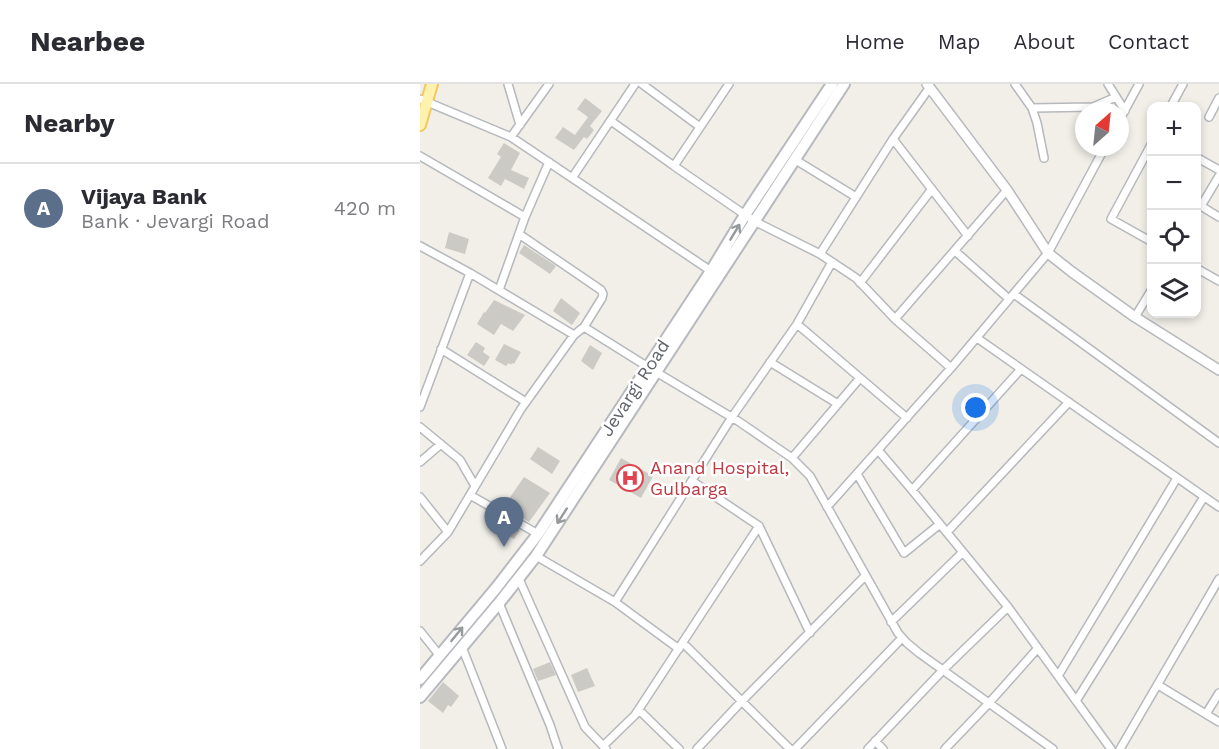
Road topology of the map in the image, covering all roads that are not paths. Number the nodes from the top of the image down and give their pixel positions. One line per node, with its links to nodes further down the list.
1 (432, 84): 16 (main road)
2 (508, 84): 24 (street)
3 (549, 84): 24 (street)
4 (635, 84): 22 (street)
5 (642, 84): 25 (street)
6 (729, 84): 25 (street)
7 (844, 84): 32 (main road)
8 (1015, 84): 20 (street)
9 (1108, 84): 14 (street)
10 (1139, 84): 19 (street)
11 (1183, 84): 18 (street)
12 (929, 85): 27 (street); 40 (street)
13 (827, 86): 45 (main road, Jevargi Road)
14 (1116, 97): 17 (street); 20 (street)
15 (1219, 98): 21 (street)
16 (424, 100): 23 (main road); 26 (street)
17 (1119, 102)
18 (1173, 102)
19 (1129, 103)
20 (1032, 108): 31 (street)
21 (1209, 117)
22 (611, 121): 35 (street); 38 (street)
23 (420, 125)
24 (520, 125): 26 (street)
25 (700, 127): 35 (street)
26 (511, 137): 34 (street)
27 (893, 139): 39 (street); 41 (street)
28 (1147, 152): 48 (street)
29 (420, 156): 43 (street)
30 (1100, 156): 51 (street)
31 (1044, 158)
32 (794, 159): 41 (street); 45 (main road)
33 (1201, 159): 36 (street)
34 (549, 162): 38 (street); 43 (street)
35 (674, 166): 45 (street)
36 (1219, 170)
37 (1219, 176): 42 (street)
38 (572, 178): 55 (street)
39 (932, 189): 47 (street); 58 (street)
40 (1006, 190): 47 (street); 51 (street)
41 (856, 197): 52 (street)
42 (1201, 206): 44 (street)
43 (525, 217): 46 (street)
44 (1219, 217)
45 (750, 218): 52 (street); 55 (main road, Jevargi Road, one-way to 45); 72 (main road)
46 (519, 234): 59 (street); 65 (street)
47 (968, 236): 50 (street)
48 (1147, 239)
49 (420, 246): 56 (street)
50 (955, 251): 60 (street); 63 (street)
51 (1048, 253): 60 (street); 62 (street)
52 (820, 254): 53 (street)
53 (832, 262): 58 (street); 64 (street)
54 (1201, 270): 57 (street)
55 (711, 271): 72 (main road, Jevargi Road)
56 (470, 273): 59 (street); 68 (street)
57 (1219, 281)
58 (860, 283): 63 (street)
59 (499, 290): 66 (street)
60 (1011, 296): 67 (street); 82 (street)
61 (1147, 297): 62 (street)
62 (1135, 316): 73 (street)
63 (895, 319): 70 (street)
64 (797, 324): 69 (street); 74 (street)
65 (584, 327): 66 (street); 72 (street)
66 (574, 335): 75 (street)
67 (977, 338): 70 (street); 71 (street)
68 (441, 350): 75 (street); 78 (street)
69 (770, 362): 77 (street); 79 (street)
70 (951, 368): 80 (street)
71 (1021, 369): 76 (street); 91 (street)
72 (652, 370): 79 (street); 101 (main road, Jevargi Road); 103 (main road, one-way to 103)
73 (1219, 370)
74 (860, 378): 77 (street); 80 (street)
75 (526, 402): 90 (street)
76 (1069, 402): 88 (street); 100 (street)
77 (838, 404): 85 (street)
78 (420, 407)
79 (732, 417): 85 (street); 89 (street)
80 (907, 418): 84 (street)
81 (420, 427): 83 (street)
82 (1219, 443)
83 (441, 444): 86 (street); 90 (street)
84 (878, 450): 87 (street); 91 (street)
85 (792, 458): 95 (street)
86 (420, 462)
87 (857, 474): 95 (street); 97 (street)
88 (1177, 478): 94 (street); 120 (street)
89 (692, 481): 98 (street); 108 (street)
90 (475, 486): 92 (street)
91 (912, 490): 97 (street)
92 (470, 495): 99 (street); 101 (street)
93 (420, 497): 99 (street)
94 (1204, 497): 96 (street); 125 (street)
95 (827, 507): 105 (street)
96 (1219, 507)
97 (940, 524): 100 (street)
98 (759, 526): 113 (street); 115 (street)
99 (448, 532): 104 (street)
100 (947, 532): 102 (street)
101 (538, 534): 118 (main road, Jevargi Road, one-way to 101)
102 (963, 552): 110 (street); 111 (street)
103 (536, 556): 106 (main road); 108 (street)
104 (420, 561)
105 (865, 576): 111 (street); 113 (street)
106 (519, 579): 109 (main road); 132 (street)
107 (1219, 579): 122 (street)
108 (615, 602): 115 (street)
109 (499, 603): 116 (main road); 135 (street)
110 (1008, 607): 117 (street); 119 (street)
111 (891, 622): 114 (street)
112 (420, 631): 118 (street)
113 (810, 633): 126 (street)
114 (902, 638): 119 (street); 139 (street)
115 (681, 646): 126 (street); 128 (street)
116 (462, 647): 124 (main road); 134 (street)
117 (1038, 648): 120 (street); 127 (street)
118 (440, 656): 121 (main road, Jevargi Road)
119 (943, 670): 127 (street); 131 (street)
120 (1058, 676): 125 (street)
121 (420, 679)
122 (1158, 685): 129 (street); 144 (street)
123 (1219, 693): 129 (street)
124 (420, 697)
125 (1076, 701): 143 (street)
126 (741, 702): 137 (street); 138 (street)
127 (989, 703): 133 (street); 142 (street)
128 (639, 710): 132 (street); 136 (street)
129 (1206, 714): 130 (street)
130 (1219, 722)
131 (875, 741): 140 (street); 141 (street)
132 (605, 748)
133 (948, 748)
134 (502, 749)
135 (558, 749)
136 (679, 749)
137 (697, 749)
138 (790, 749)
139 (795, 749)
140 (868, 749)
141 (883, 749)
142 (1053, 749)
143 (1111, 749)
144 (1120, 749)

